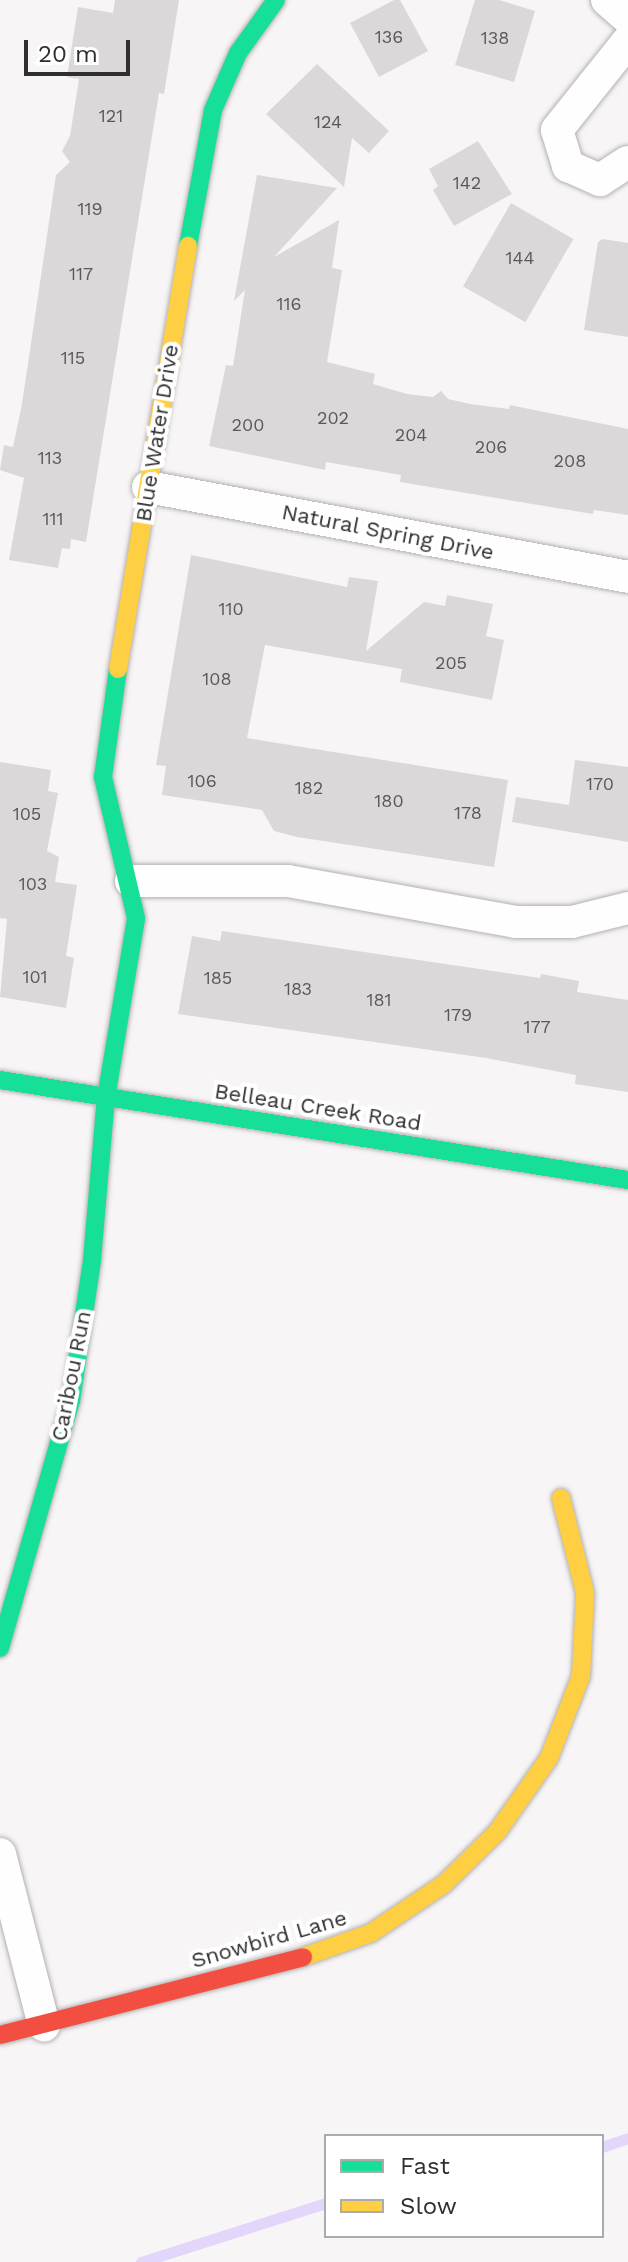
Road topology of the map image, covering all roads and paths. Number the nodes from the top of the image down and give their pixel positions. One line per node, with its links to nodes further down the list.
1 (276, 0): 6 (street, Blue Water Drive)
2 (607, 0): 3 (street)
3 (628, 18)
4 (628, 41): 5 (street)
5 (628, 162)
6 (148, 487): 7 (street, Natural Spring Drive); 8 (street, Blue Water Drive)
7 (628, 577)
8 (131, 881): 9 (street); 11 (street, Blue Water Drive)
9 (626, 912)
10 (0, 1080): 11 (street, Belleau Creek Road)
11 (106, 1098): 12 (street, Belleau Creek Road); 14 (street, Caribou Run)
12 (628, 1180)
13 (561, 1498): 16 (street, Snowbird Lane)
14 (0, 1648)
15 (0, 1854): 16 (street)
16 (44, 2025): 17 (street, Snowbird Lane)
17 (0, 2035)

